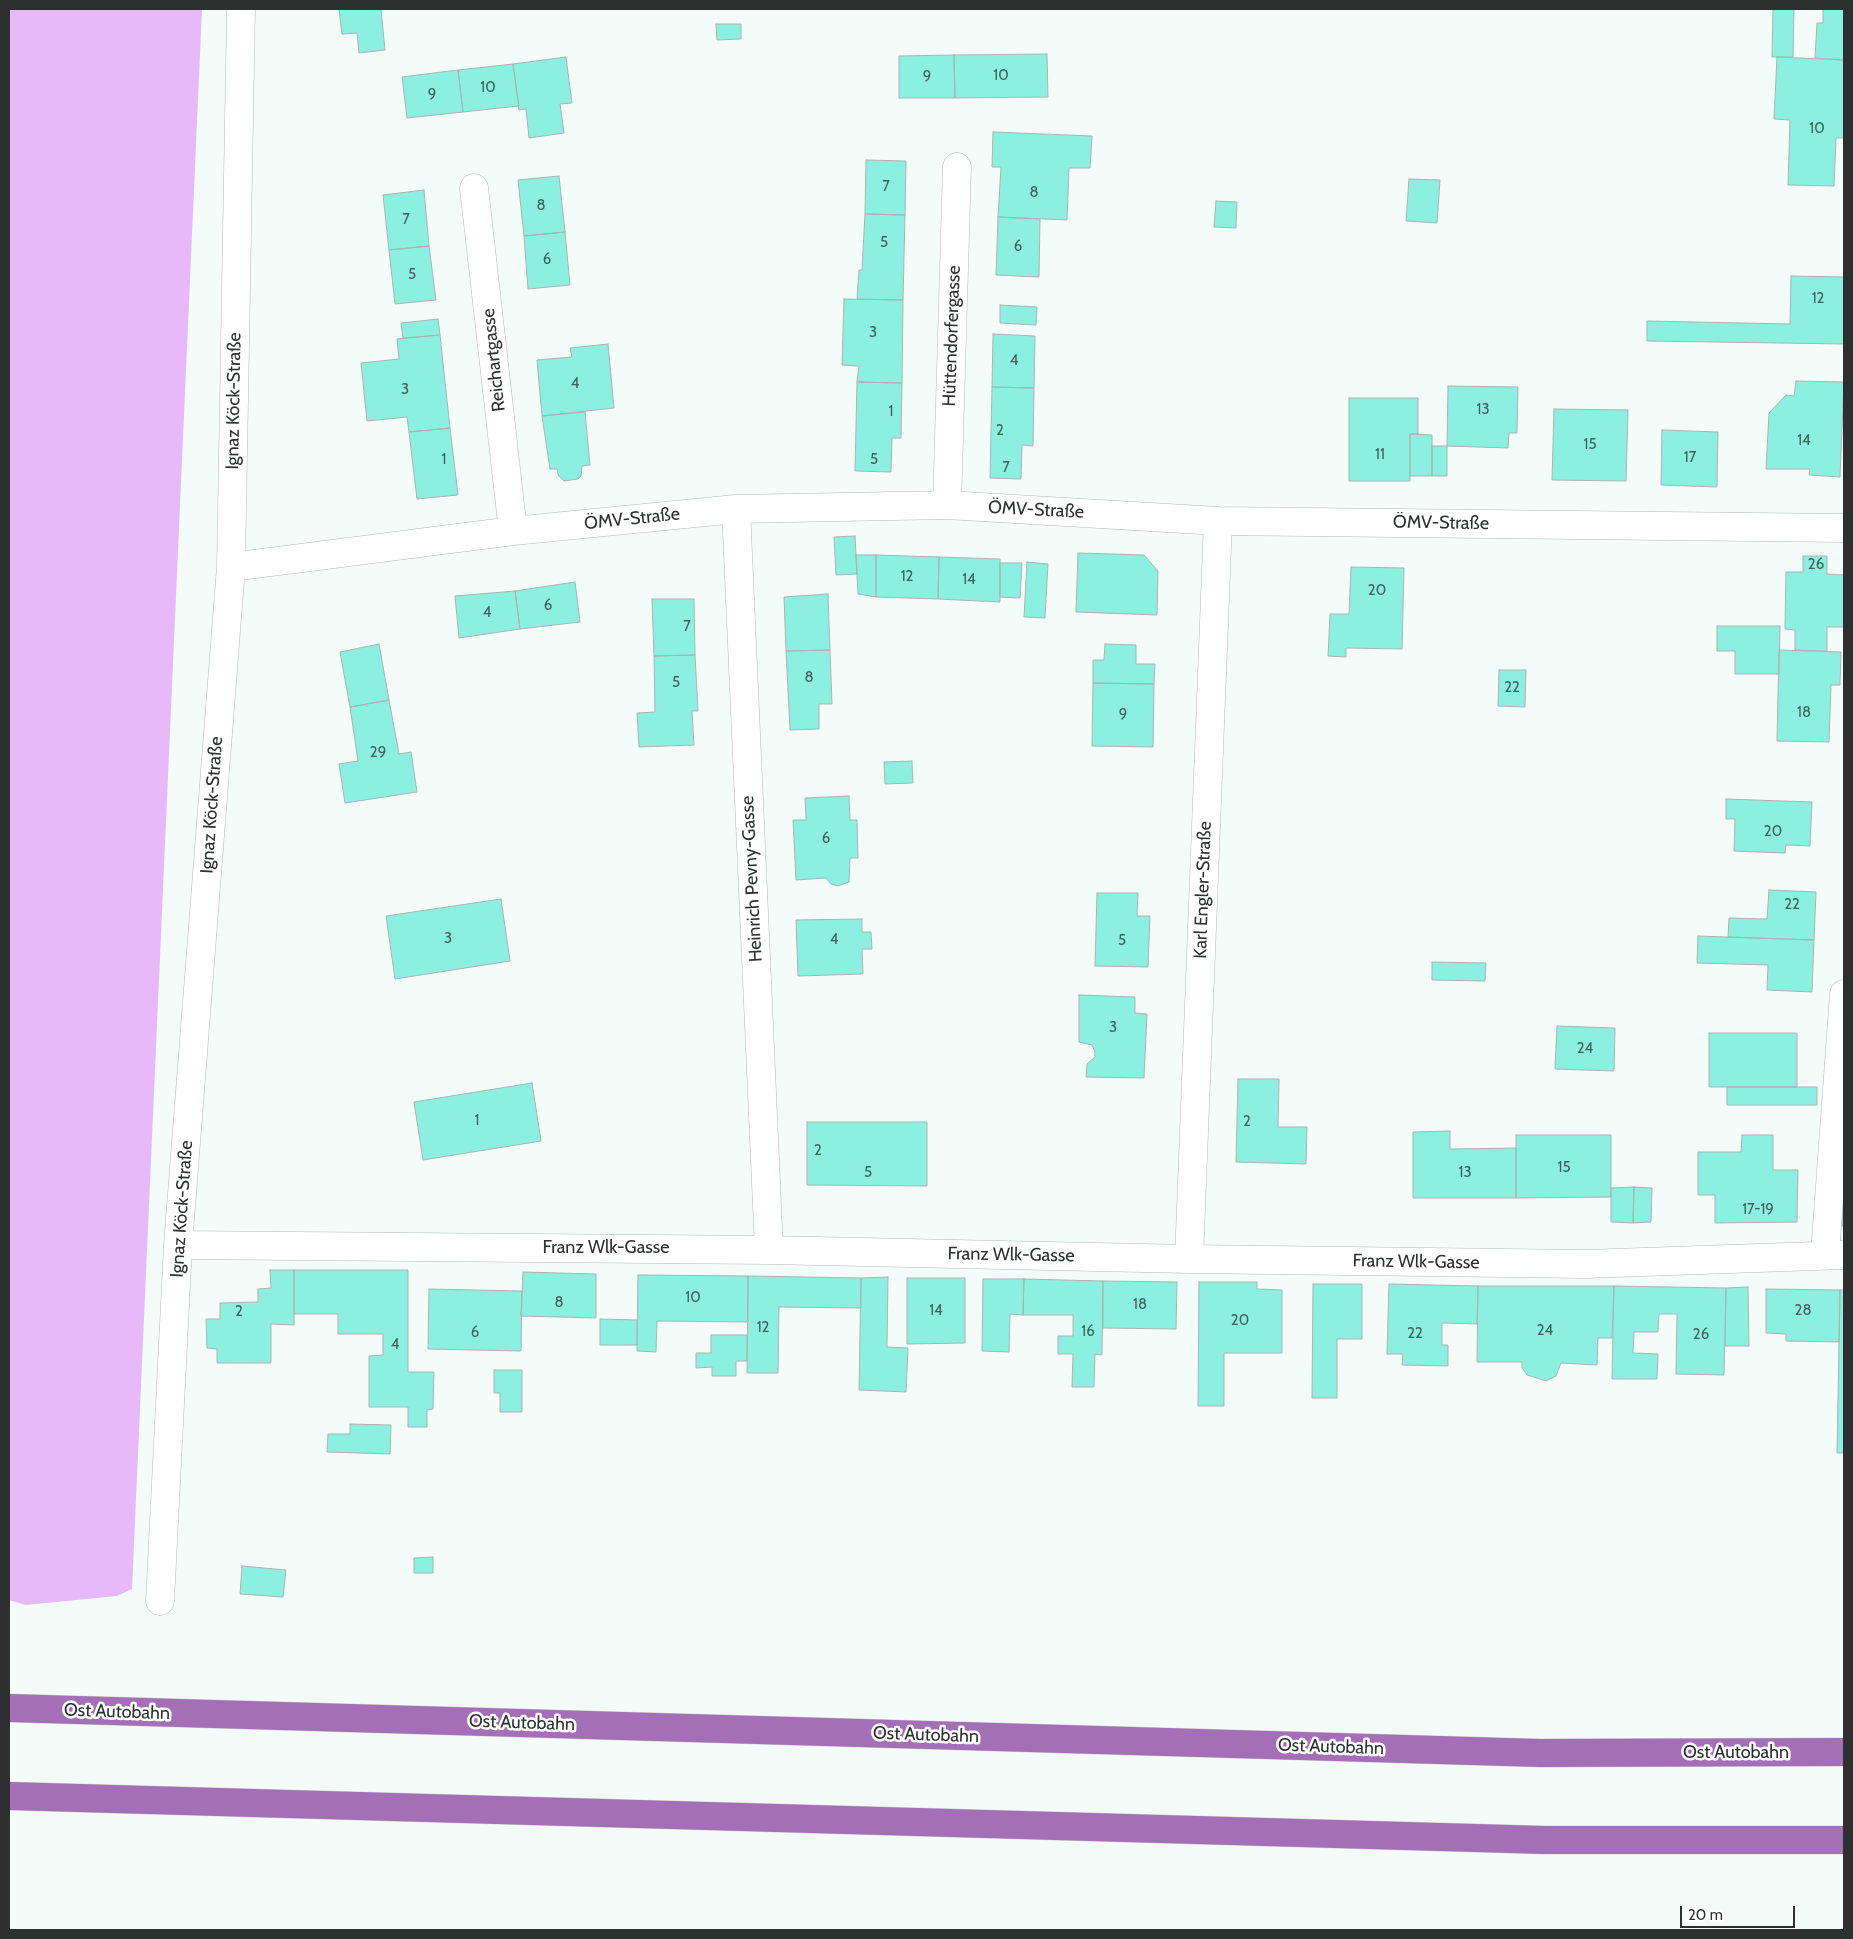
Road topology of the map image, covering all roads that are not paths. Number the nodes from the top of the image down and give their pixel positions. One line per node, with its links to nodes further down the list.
1 (241, 9): 9 (street, Ignaz Köck-Straße)
2 (957, 167): 4 (street, Hüttendorfergasse)
3 (474, 188): 8 (street, Reichartgasse)
4 (947, 505): 5 (street, ÖMV-Straße); 6 (street, ÖMV-Straße)
5 (736, 509): 8 (street, ÖMV-Straße); 12 (street, Heinrich Pevny-Gasse)
6 (1218, 521): 7 (street, ÖMV-Straße); 14 (street, Karl Engler-Straße)
7 (1844, 528)
8 (513, 531): 9 (street, ÖMV-Straße)
9 (231, 567): 11 (street, Ignaz Köck-Straße)
10 (1844, 994): 13 (street)
11 (178, 1246): 12 (street, Franz Wlk-Gasse); 15 (street, Ignaz Köck-Straße)
12 (769, 1250): 14 (street, Franz Wlk-Gasse)
13 (1834, 1254): 14 (street, Franz Wlk-Gasse)
14 (1189, 1259)
15 (160, 1601)
16 (9, 1708): 17 (highway, Ost Autobahn)
17 (1844, 1752)
18 (9, 1796): 19 (highway)
19 (1844, 1840)

